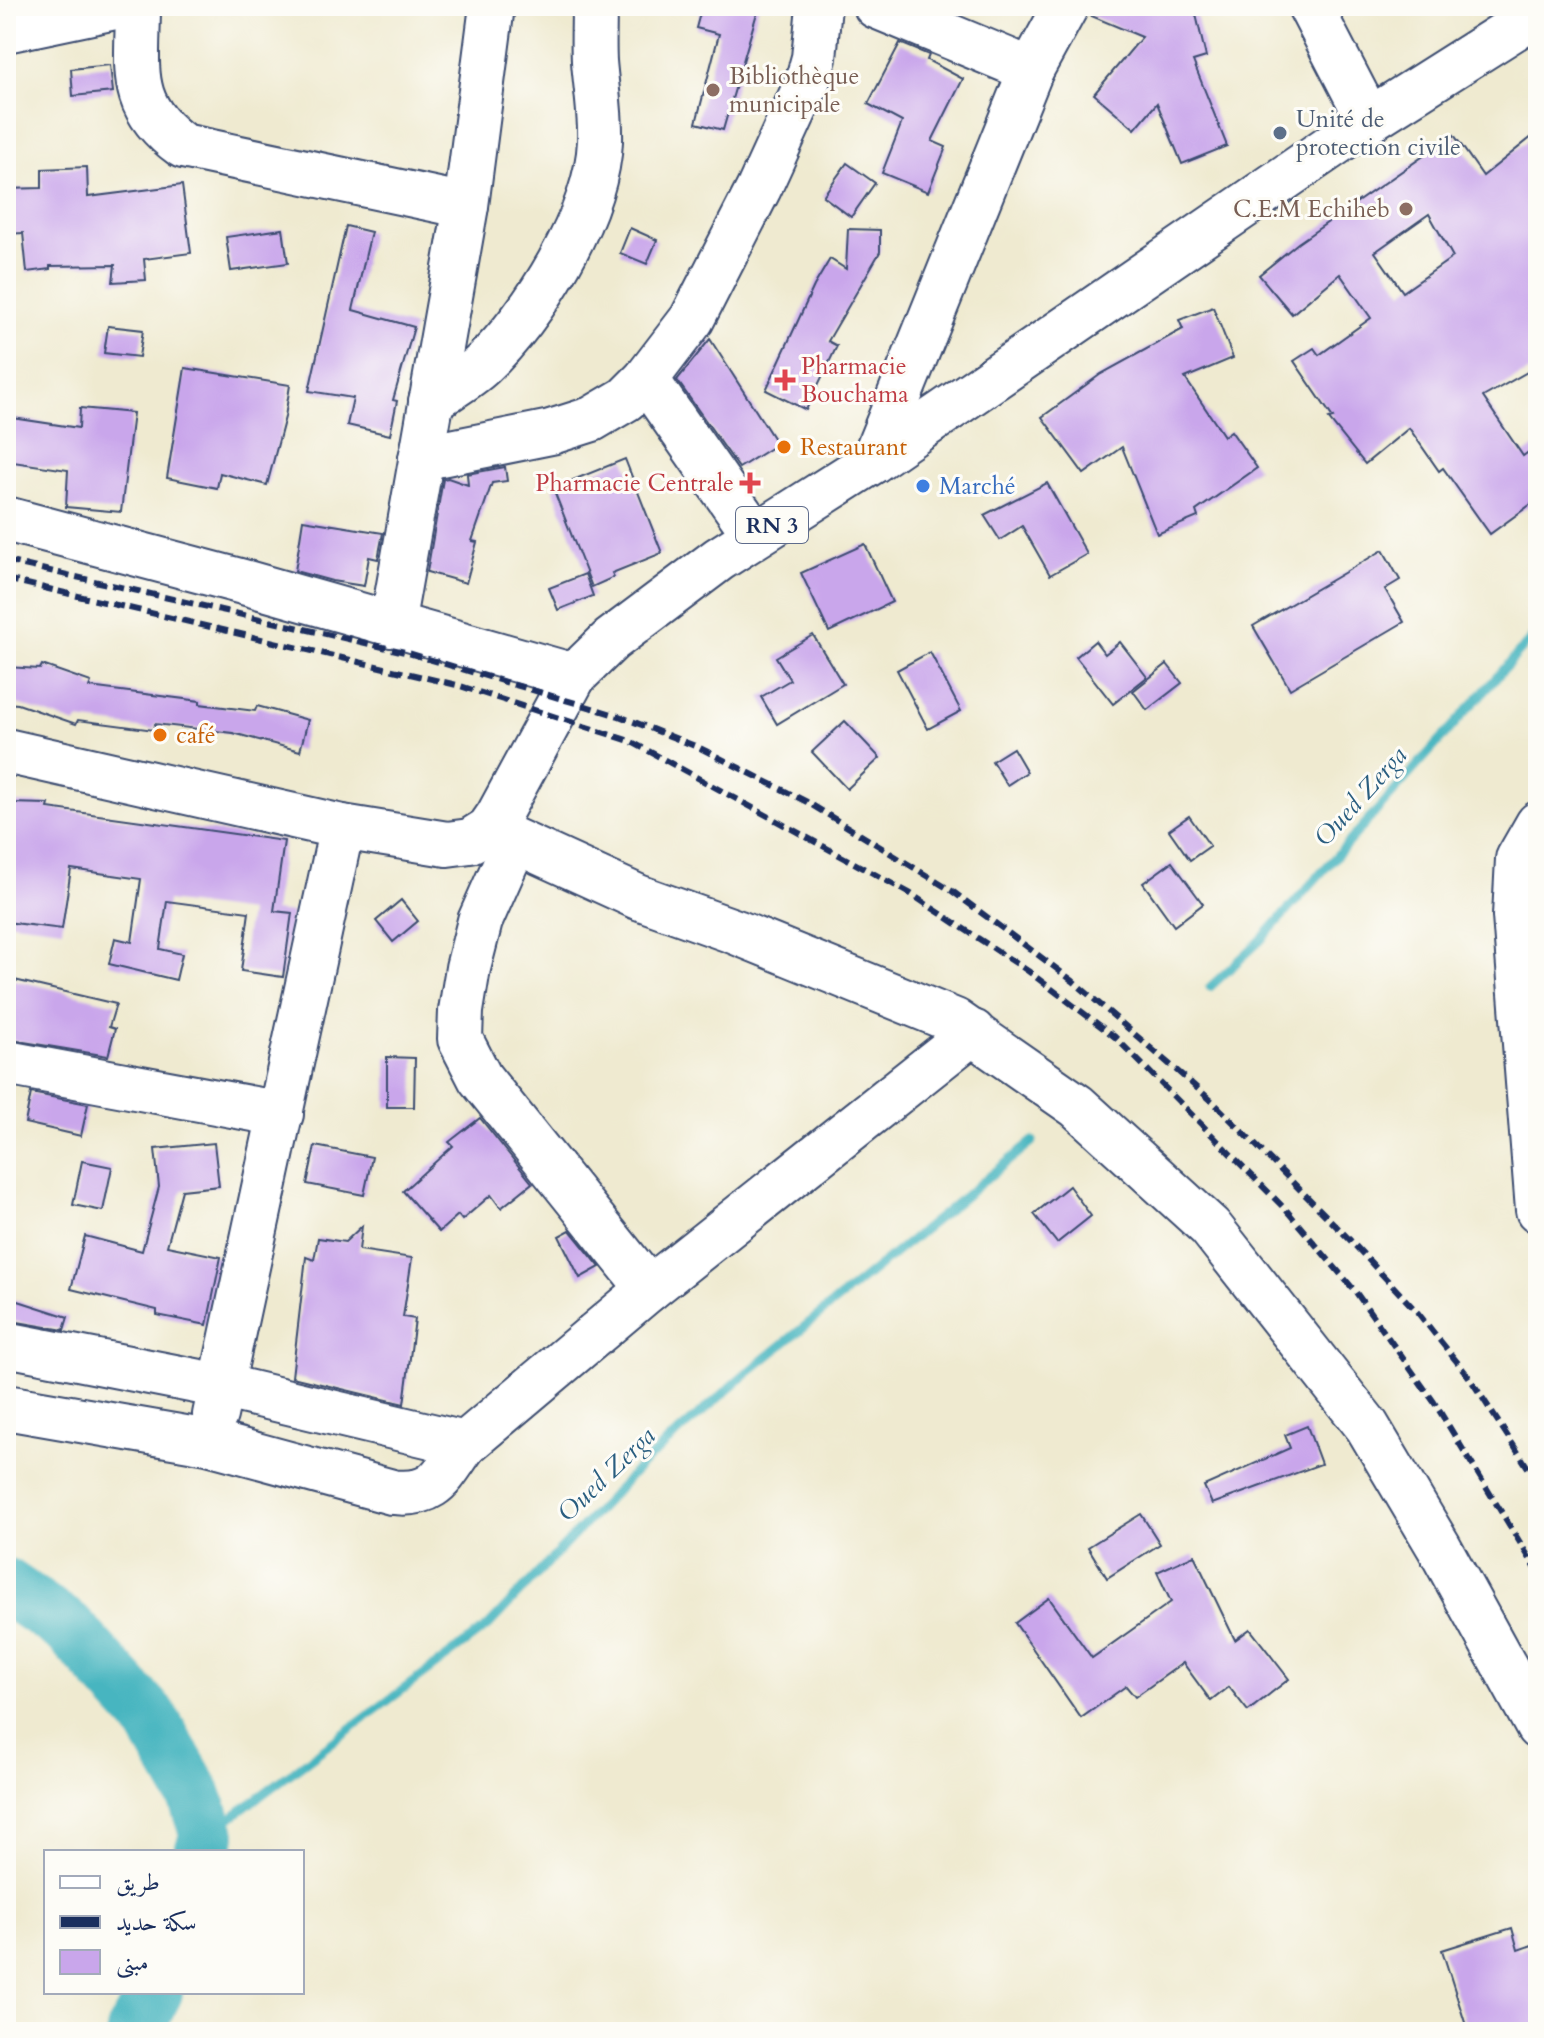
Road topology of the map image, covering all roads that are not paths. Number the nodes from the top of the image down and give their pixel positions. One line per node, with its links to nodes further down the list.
1 (120, 6): 11 (street)
2 (138, 6): 15 (street)
3 (492, 6): 15 (street)
4 (594, 6): 12 (street)
5 (619, 6): 12 (street)
6 (819, 6): 16 (street)
7 (876, 6): 13 (street)
8 (1066, 6): 13 (street)
9 (1310, 6): 14 (street)
10 (1538, 13): 14 (street, RN 3)
11 (6, 30)
12 (594, 56): 17 (street)
13 (1031, 70): 19 (street)
14 (1369, 120): 19 (street, RN 3)
15 (466, 206): 17 (street)
16 (646, 379): 18 (street); 21 (street)
17 (431, 401): 18 (street)
18 (421, 458): 22 (street)
19 (873, 461): 21 (street, RN 3)
20 (6, 519): 22 (street)
21 (755, 535): 23 (street, RN 3)
22 (392, 625): 23 (street)
23 (574, 676): 27 (street, RN 3)
24 (6, 751): 26 (street)
25 (1538, 824): 31 (street)
26 (342, 827): 27 (street); 30 (street)
27 (502, 836): 28 (street); 32 (street)
28 (973, 1032): 32 (street); 38 (street)
29 (6, 1063): 30 (street)
30 (281, 1114): 34 (street)
31 (1538, 1210)
32 (649, 1289): 37 (street)
33 (6, 1344): 34 (street)
34 (221, 1386): 36 (street); 37 (street)
35 (6, 1407): 36 (street)
36 (208, 1442): 37 (street)
37 (465, 1444)
38 (1538, 1727)

